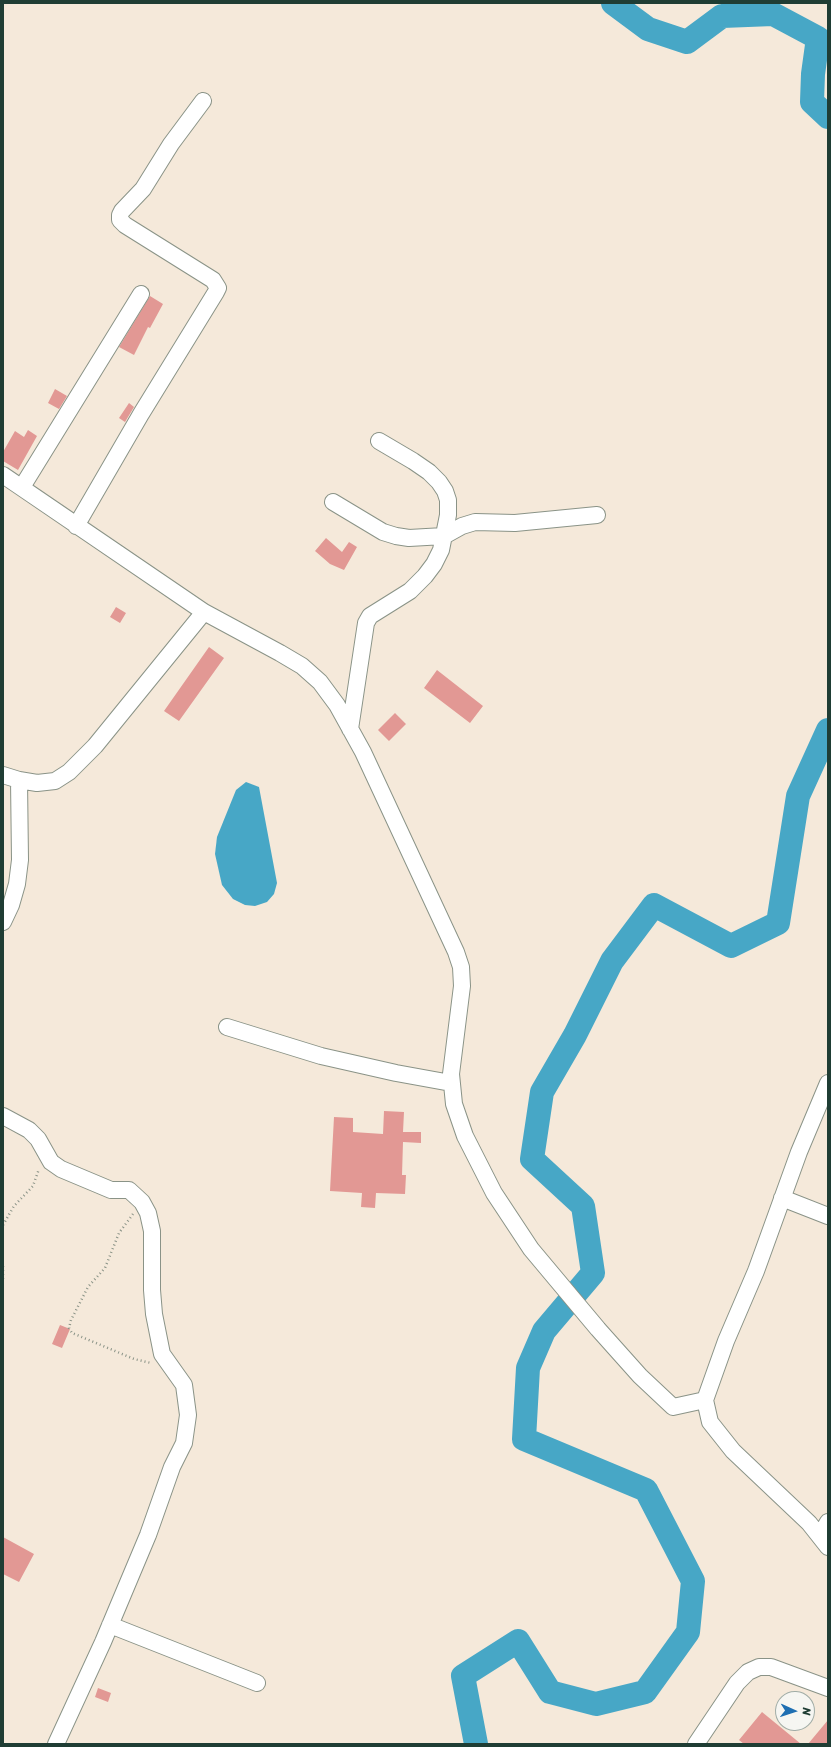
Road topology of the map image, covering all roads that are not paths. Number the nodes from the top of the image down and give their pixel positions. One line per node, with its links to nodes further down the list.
1 (204, 101): 8 (street)
2 (141, 294): 5 (street)
3 (379, 441): 9 (street)
4 (3, 475): 5 (street)
5 (22, 487): 8 (street)
6 (333, 502): 9 (street)
7 (597, 515): 9 (street)
8 (76, 526): 10 (street)
9 (444, 536): 11 (street)
10 (204, 612): 11 (street); 13 (street)
11 (350, 729): 16 (street)
12 (3, 775): 13 (street)
13 (19, 780): 14 (street)
14 (3, 922)
15 (227, 1027): 16 (street)
16 (451, 1083): 21 (street)
17 (828, 1083): 19 (street)
18 (3, 1116): 24 (street)
19 (782, 1198): 20 (street); 21 (street)
20 (828, 1216)
21 (705, 1400): 23 (street)
22 (828, 1522): 23 (street)
23 (824, 1541)
24 (110, 1625): 25 (street); 27 (street)
25 (257, 1683)
26 (828, 1688): 28 (street)
27 (56, 1744)
28 (696, 1744)

